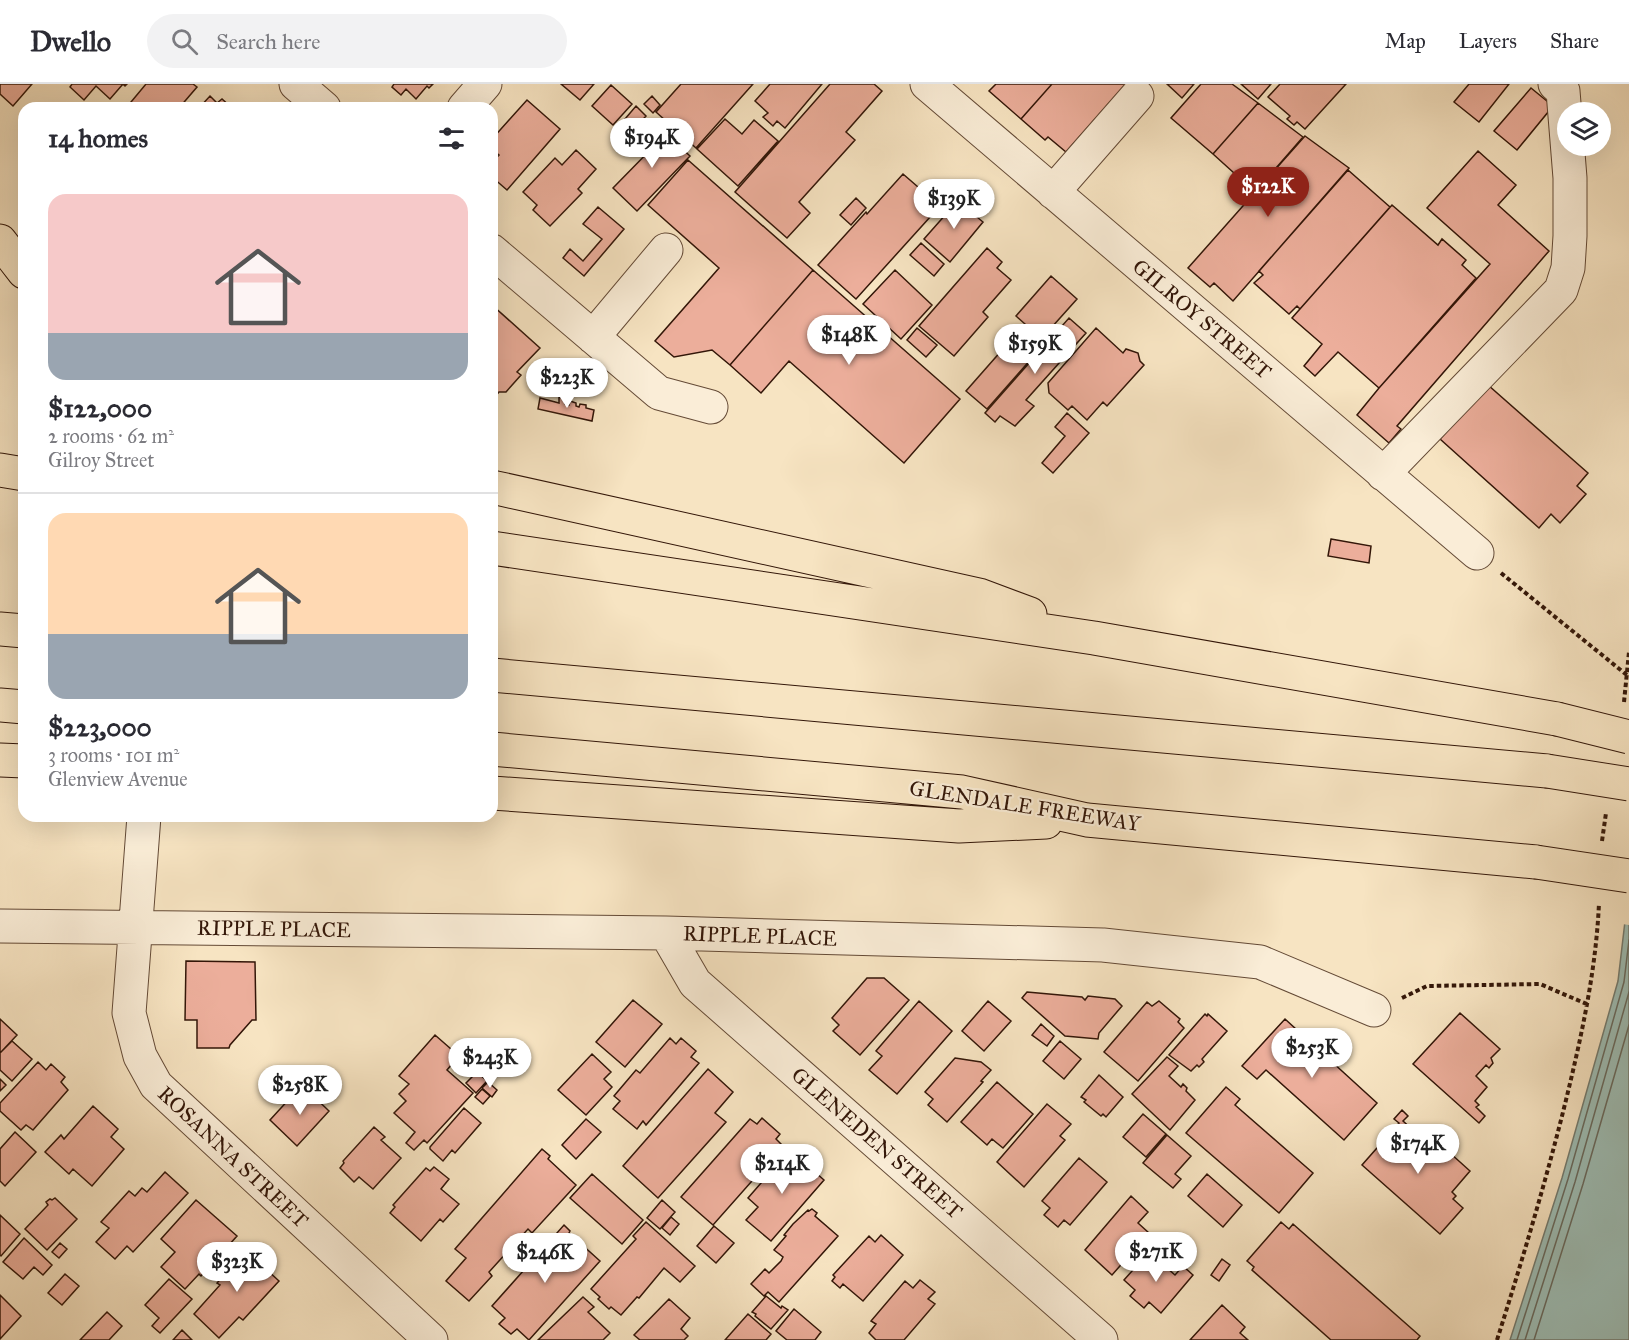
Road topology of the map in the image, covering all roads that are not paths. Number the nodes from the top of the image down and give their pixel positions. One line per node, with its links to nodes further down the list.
1 (296, 84): 6 (street)
2 (485, 84): 7 (street)
3 (927, 84): 8 (street, GILROY STREET)
4 (1555, 84): 17 (street)
5 (1137, 96): 8 (street)
6 (317, 102)
7 (469, 102)
8 (1053, 192): 17 (street, GILROY STREET)
9 (0, 241): 12 (highway)
10 (666, 250): 13 (street)
11 (498, 256): 13 (street)
12 (18, 264)
13 (593, 337): 14 (street)
14 (711, 408)
15 (0, 470): 16 (highway)
16 (18, 473)
17 (1383, 474): 20 (street, GILROY STREET)
18 (498, 488): 23 (highway)
19 (498, 549): 23 (highway)
20 (1477, 553)
21 (0, 629): 22 (highway)
22 (18, 630)
23 (1094, 638): 27 (highway, bridge)
24 (498, 676): 31 (highway, bridge)
25 (0, 705): 26 (highway)
26 (18, 706)
27 (1626, 723)
28 (498, 750): 33 (highway, GLENDALE FREEWAY)
29 (0, 760): 30 (highway)
30 (18, 761)
31 (1629, 784)
32 (498, 794): 33 (highway)
33 (1087, 820): 35 (highway, GLENDALE FREEWAY, bridge)
34 (144, 822): 37 (street, ROSANNA STREET)
35 (1629, 876)
36 (0, 926): 37 (street, RIPPLE PLACE)
37 (135, 927): 38 (street, RIPPLE PLACE); 40 (street, ROSANNA STREET)
38 (666, 933): 39 (street, RIPPLE PLACE); 41 (street, GLENEDEN STREET)
39 (1374, 1010)
40 (431, 1340)
41 (1101, 1340)

